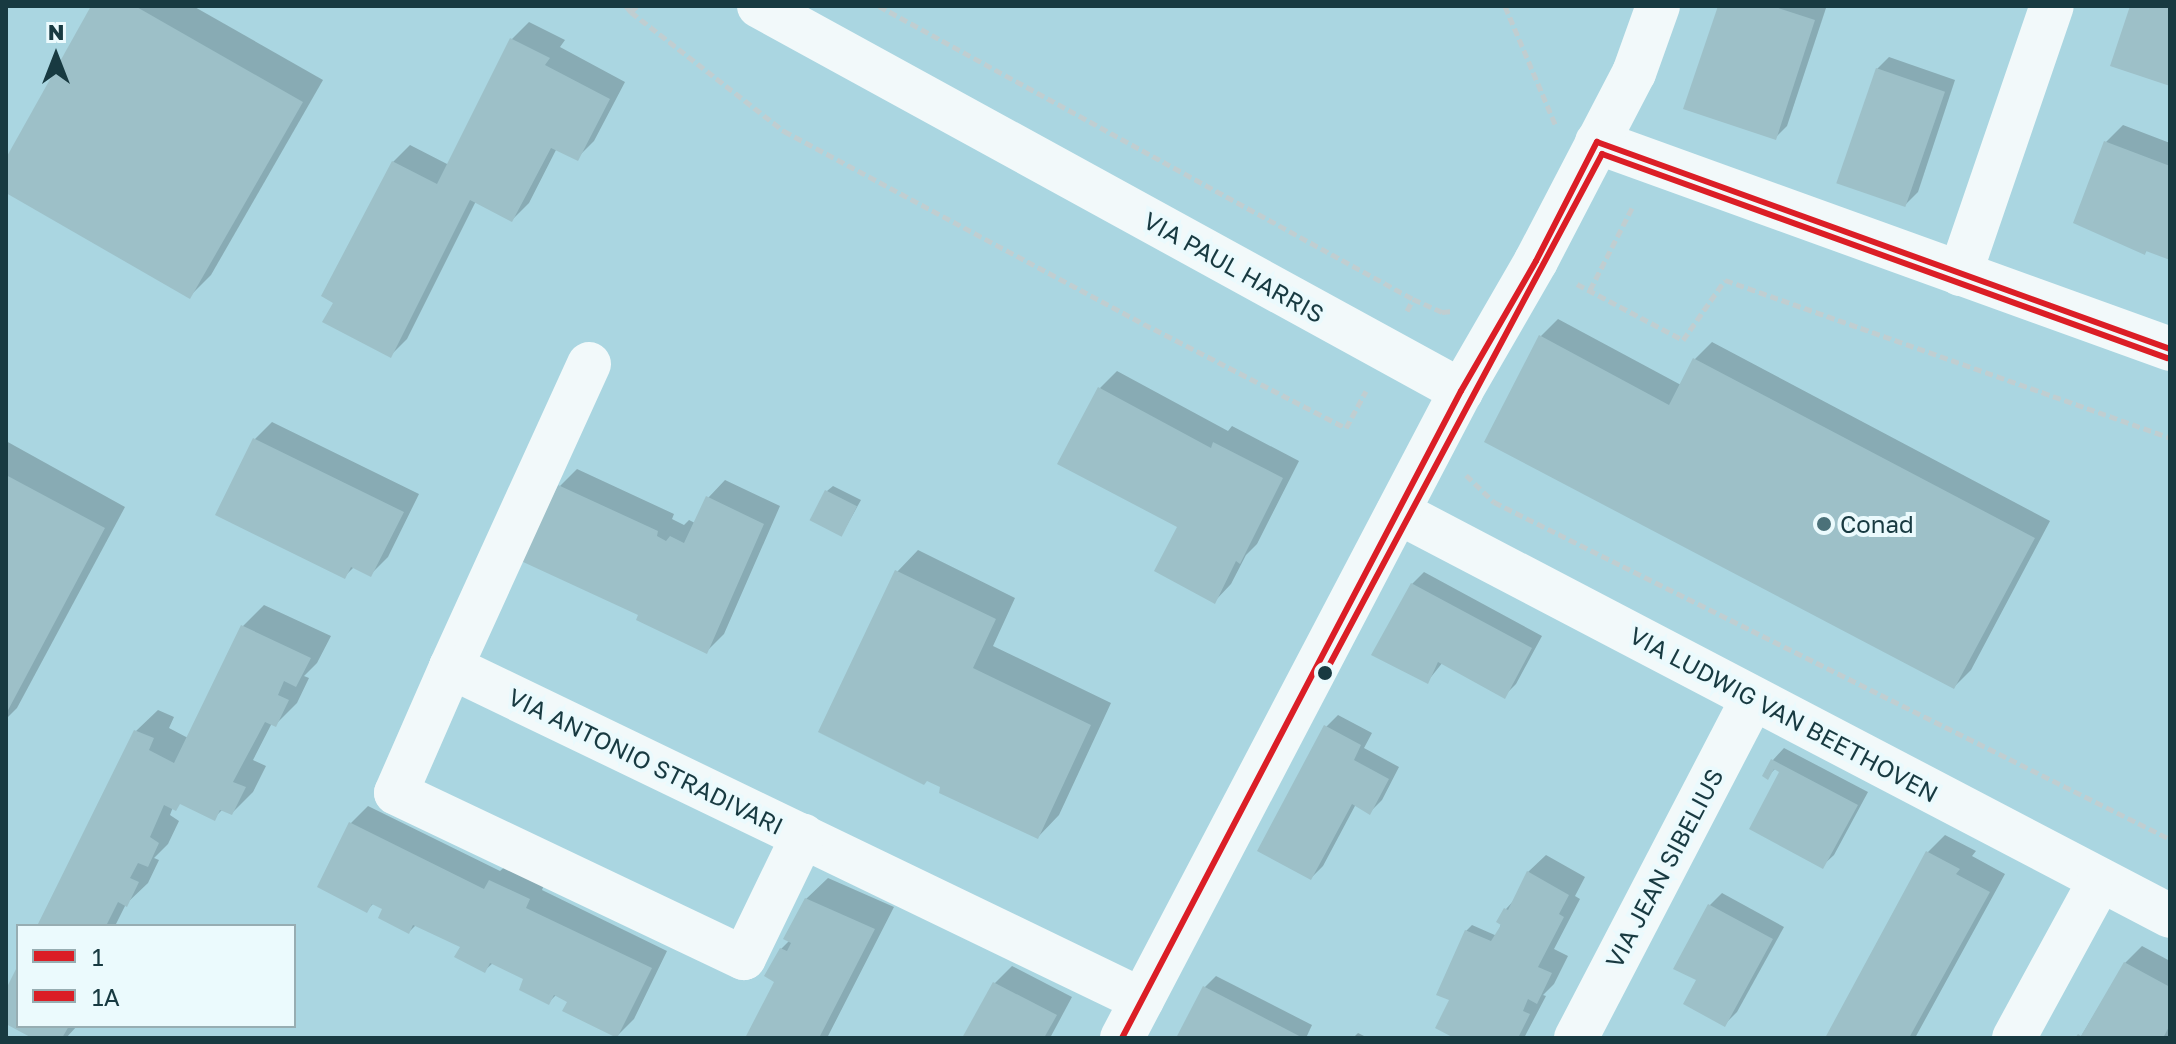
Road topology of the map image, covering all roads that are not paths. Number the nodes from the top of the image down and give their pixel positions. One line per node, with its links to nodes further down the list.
1 (759, 6): 8 (street, VIA PAUL HARRIS)
2 (1658, 6): 4 (street)
3 (2052, 6): 5 (street)
4 (1597, 142): 5 (street); 8 (street)
5 (1960, 274): 6 (street)
6 (2170, 349)
7 (589, 364): 10 (street)
8 (1461, 391): 9 (street)
9 (1398, 512): 11 (street, VIA LUDWIG VAN BEETHOVEN); 15 (street)
10 (451, 667): 12 (street, VIA ANTONIO STRADIVARI); 12 (street)
11 (1753, 698): 13 (street, VIA LUDWIG VAN BEETHOVEN); 17 (street, VIA JEAN SIBELIUS)
12 (803, 836): 15 (street, VIA ANTONIO STRADIVARI)
13 (2100, 880): 14 (street, VIA LUDWIG VAN BEETHOVEN); 18 (street)
14 (2170, 916)
15 (1142, 1000): 16 (street)
16 (1122, 1038)
17 (1576, 1038)
18 (2014, 1038)

